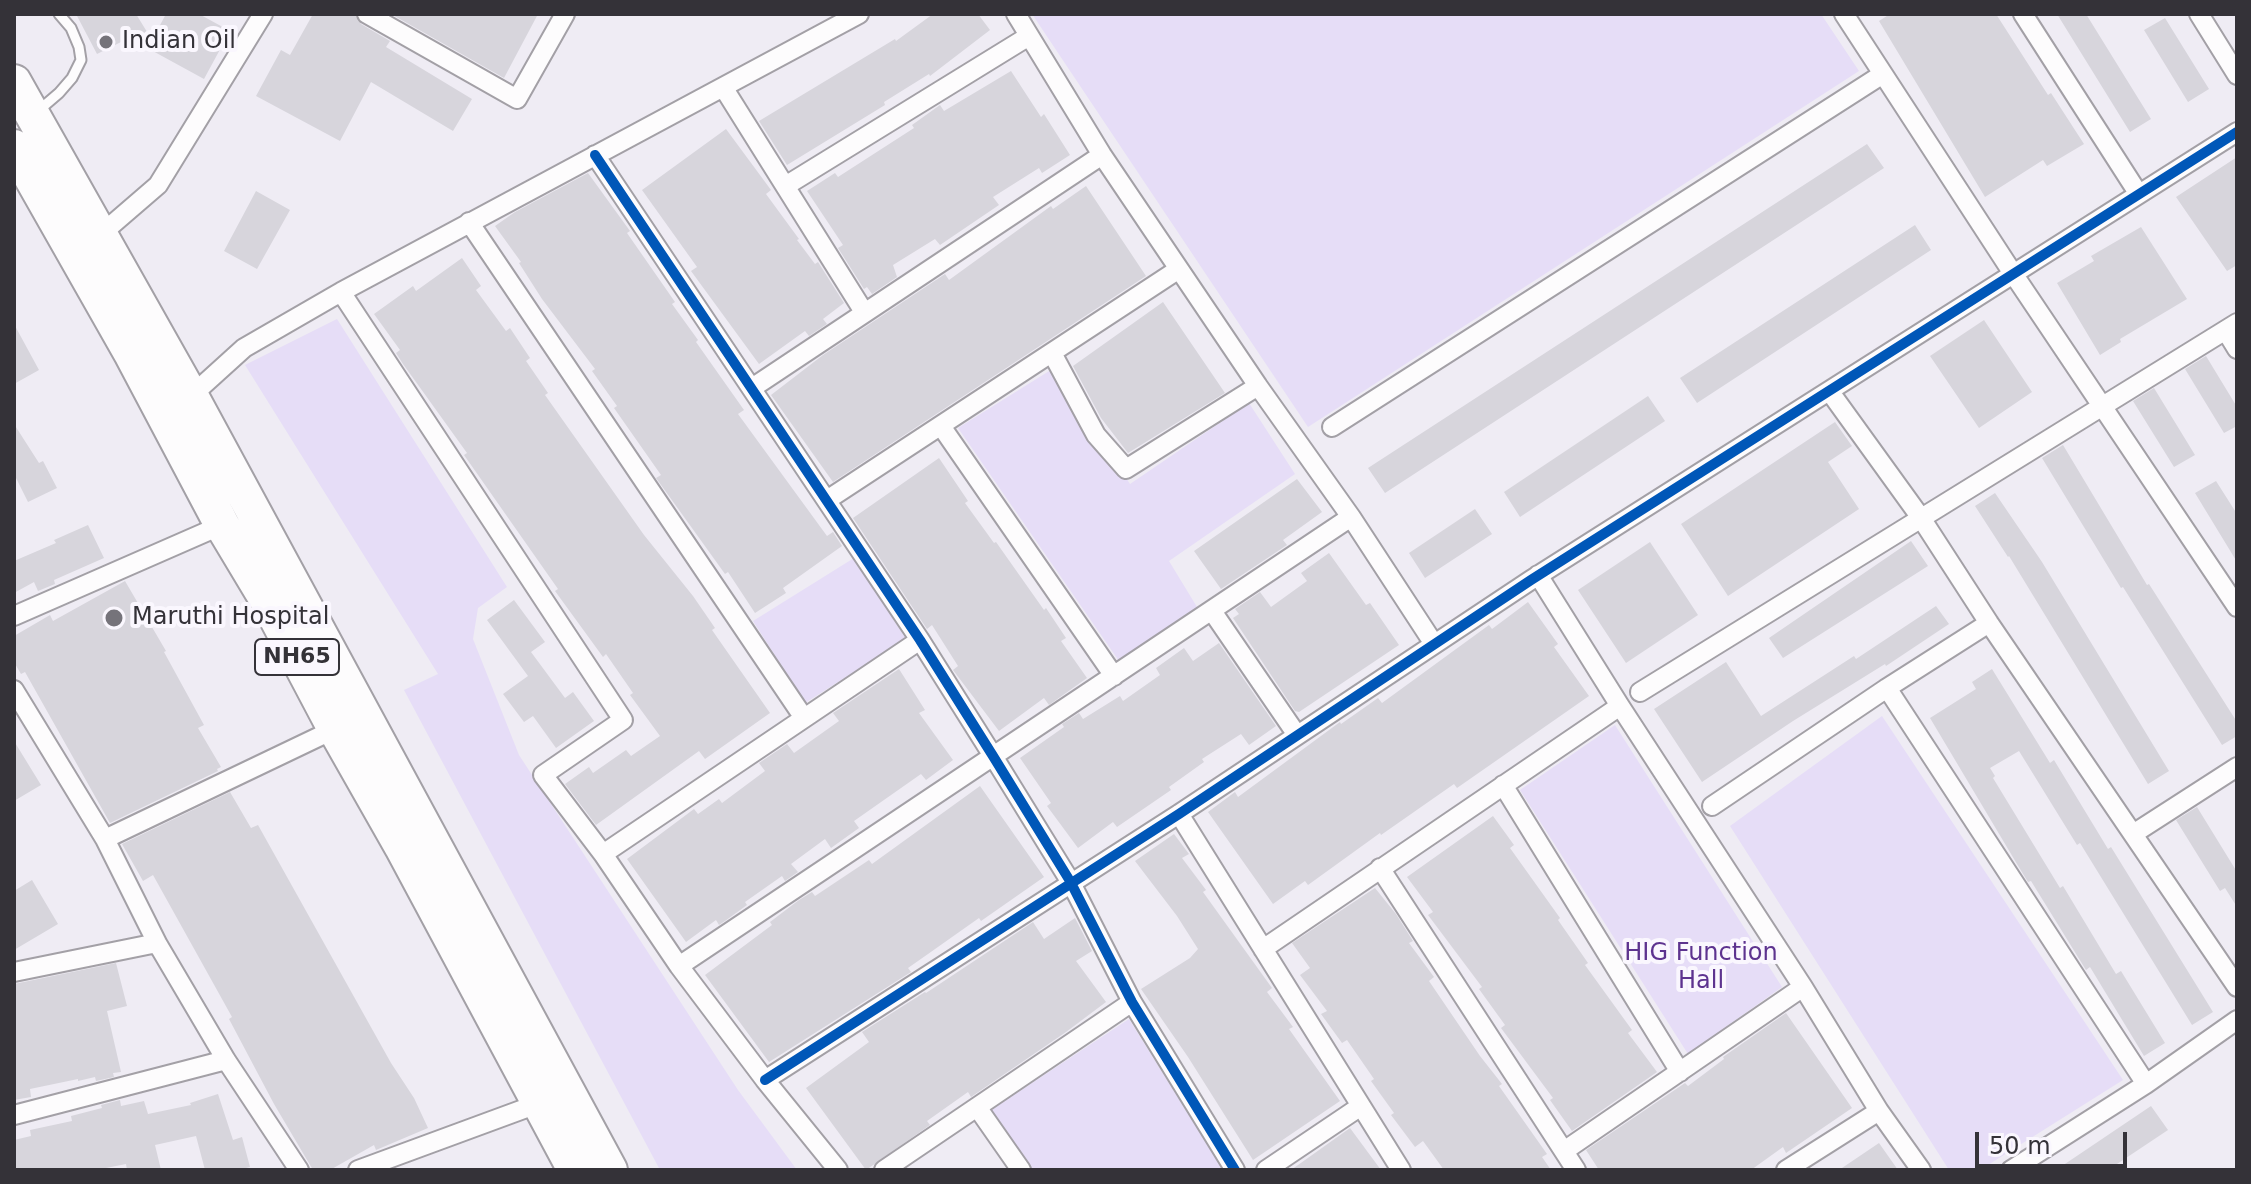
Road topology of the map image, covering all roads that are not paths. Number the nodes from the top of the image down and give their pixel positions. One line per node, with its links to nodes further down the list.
1 (59, 14): 15 (lane)
2 (263, 14): 23 (street)
3 (367, 14): 4 (street)
4 (565, 14)
5 (859, 14): 14 (street)
6 (1016, 14): 10 (street)
7 (1844, 14): 11 (street)
8 (2023, 14): 21 (street)
9 (2199, 14): 12 (street)
10 (1029, 36): 19 (street); 20 (street)
11 (1883, 74): 25 (street); 37 (street)
12 (2237, 75)
13 (14, 82): 15 (highway, NH65)
14 (723, 87): 18 (street); 20 (street)
15 (33, 115): 23 (highway, NH65)
16 (2237, 132): 21 (street)
17 (14, 147): 41 (highway, NH65)
18 (595, 155): 22 (street); 32 (street)
19 (1102, 155): 24 (street); 27 (street)
20 (787, 185): 27 (street)
21 (2138, 193): 25 (street)
22 (469, 222): 26 (street); 54 (street)
23 (100, 235): 34 (highway, NH65)
24 (1179, 269): 30 (street); 31 (street)
25 (2012, 272): 33 (street); 35 (street)
26 (341, 292): 34 (street); 65 (street)
27 (864, 312): 32 (street)
28 (2231, 327): 29 (street); 35 (street)
29 (2237, 349)
30 (1052, 353): 31 (street); 36 (street)
31 (1258, 386): 39 (street)
32 (752, 388): 38 (street)
33 (1830, 392): 40 (street); 42 (street)
34 (191, 396): 64 (highway, NH65)
35 (2102, 406): 40 (street); 43 (street)
36 (941, 426): 38 (street); 49 (street)
37 (1332, 427)
38 (827, 500): 47 (street)
39 (1351, 517): 44 (street); 48 (street)
40 (1921, 518): 46 (street); 52 (street)
41 (222, 525): 45 (street); 55 (highway, NH65)
42 (1538, 575): 48 (street); 53 (street)
43 (2237, 607)
44 (1212, 611): 49 (street); 56 (street)
45 (14, 616)
46 (1989, 623): 50 (street); 62 (street)
47 (920, 640): 54 (street); 57 (street)
48 (1434, 644): 56 (street)
49 (1114, 676): 57 (street)
50 (1887, 688): 60 (street); 80 (street)
51 (14, 690): 63 (street)
52 (1640, 692)
53 (1620, 706): 59 (street); 73 (street)
54 (804, 718): 65 (street)
55 (335, 729): 63 (street); 64 (highway, NH65)
56 (1297, 735): 61 (street)
57 (993, 756): 67 (street); 71 (street)
58 (2237, 767): 62 (street)
59 (1503, 785): 66 (street); 78 (street)
60 (1712, 806)
61 (1179, 814): 67 (street); 70 (street)
62 (2133, 834): 74 (street)
63 (105, 839): 69 (street)
64 (415, 840): 68 (highway, NH65)
65 (603, 854): 71 (street)
66 (1380, 868): 70 (street); 86 (street)
67 (1070, 881): 75 (street); 79 (street)
68 (440, 886): 81 (highway, NH65); 90 (highway, NH65)
69 (157, 943): 72 (street); 77 (street)
70 (1263, 949): 82 (street)
71 (679, 966): 79 (street)
72 (14, 972)
73 (1803, 987): 78 (street); 84 (street)
74 (2237, 987)
75 (1132, 1002): 83 (street); 94 (street)
76 (2237, 1020): 80 (street)
77 (226, 1060): 85 (street); 87 (street)
78 (1680, 1072): 86 (street)
79 (765, 1080): 91 (street)
80 (2146, 1084): 100 (street)
81 (540, 1103): 88 (street); 89 (highway, NH65)
82 (1361, 1106): 95 (street); 96 (street)
83 (977, 1107): 92 (street); 93 (street)
84 (1879, 1111): 98 (street); 99 (street)
85 (14, 1115)
86 (1564, 1151): 97 (street)
87 (299, 1170)
88 (358, 1170)
89 (575, 1170)
90 (610, 1170)
91 (838, 1170)
92 (884, 1170)
93 (1021, 1170)
94 (1235, 1170)
95 (1266, 1170)
96 (1401, 1170)
97 (1576, 1170)
98 (1786, 1170)
99 (1921, 1170)
100 (2011, 1170)

